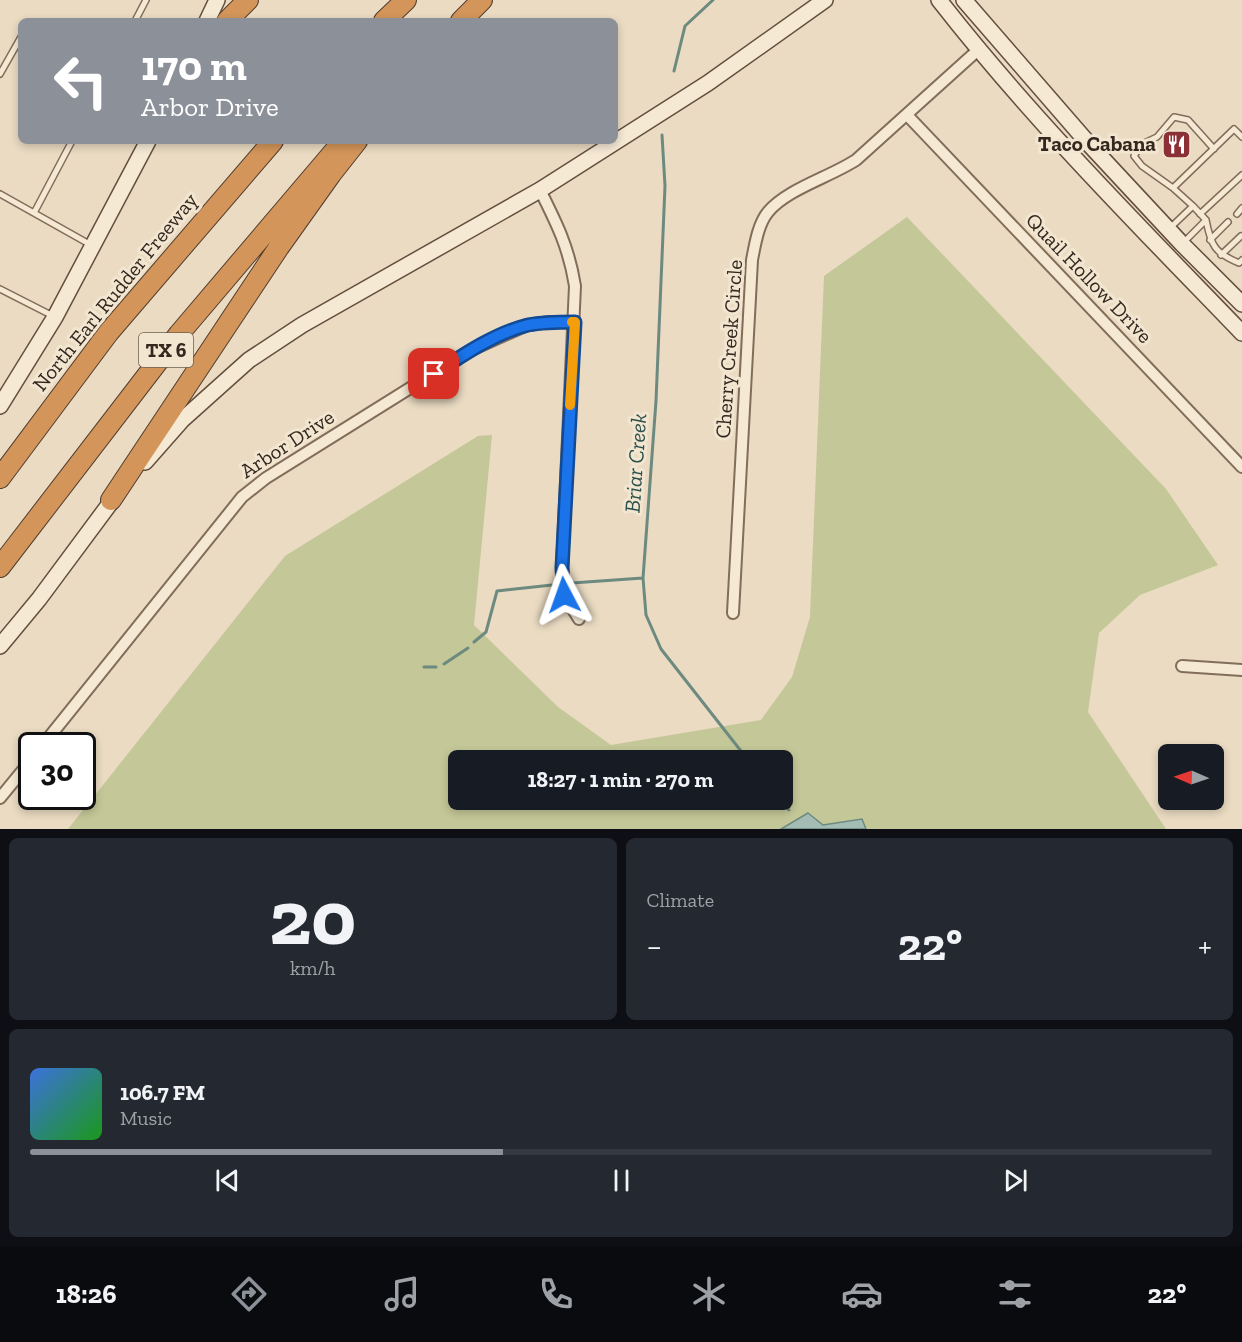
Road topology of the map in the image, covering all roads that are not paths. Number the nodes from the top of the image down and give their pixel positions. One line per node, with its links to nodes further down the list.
1 (146, 0): 9 (lane)
2 (217, 0): 10 (main road)
3 (248, 0): 11 (highway)
4 (406, 0): 12 (highway)
5 (482, 0): 13 (highway)
6 (825, 0): 19 (main road)
7 (939, 0): 15 (main road)
8 (964, 0): 38 (main road)
9 (137, 18)
10 (208, 18)
11 (230, 18)
12 (387, 18)
13 (464, 18)
14 (18, 42): 16 (lane)
15 (978, 50): 17 (street, Cherry Creek Circle); 47 (main road)
16 (0, 74)
17 (907, 115): 52 (street, Quail Hollow Drive); 56 (street, Cherry Creek Circle)
18 (1242, 137): 26 (lane)
19 (618, 140)
20 (70, 144): 33 (lane)
21 (146, 144): 42 (main road)
22 (270, 144): 53 (highway, North Earl Rudder Freeway / TX 6)
23 (340, 144): 55 (highway, TX 6)
24 (355, 144): 54 (highway)
25 (612, 144): 29 (main road)
26 (1214, 149): 28 (lane); 28 (lane)
27 (1242, 175): 34 (lane)
28 (1173, 188): 31 (lane)
29 (540, 190): 49 (street); 54 (main road)
30 (0, 194): 33 (lane)
31 (1193, 206): 34 (lane); 38 (lane)
32 (1242, 208): 35 (lane)
33 (34, 213): 42 (lane)
34 (1200, 214): 36 (lane)
35 (1237, 214)
36 (1206, 220): 40 (lane); 41 (lane)
37 (1227, 222): 40 (lane)
38 (1169, 229): 41 (main road)
39 (1240, 236): 43 (lane)
40 (1210, 240): 43 (lane)
41 (1182, 244): 46 (main road)
42 (93, 246): 48 (main road)
43 (1221, 255): 44 (lane)
44 (1242, 260)
45 (0, 289): 48 (lane)
46 (1241, 300): 47 (main road)
47 (1225, 316): 50 (main road)
48 (55, 317): 51 (main road)
49 (575, 322): 57 (street); 61 (street, Arbor Drive)
50 (1242, 333)
51 (0, 406)
52 (1242, 467)
53 (0, 478)
54 (111, 500): 58 (main road)
55 (0, 567)
56 (734, 613)
57 (579, 619)
58 (0, 646)
59 (1182, 666): 60 (street)
60 (1242, 670)
61 (53, 732)
62 (18, 776): 63 (street)
63 (0, 798)

